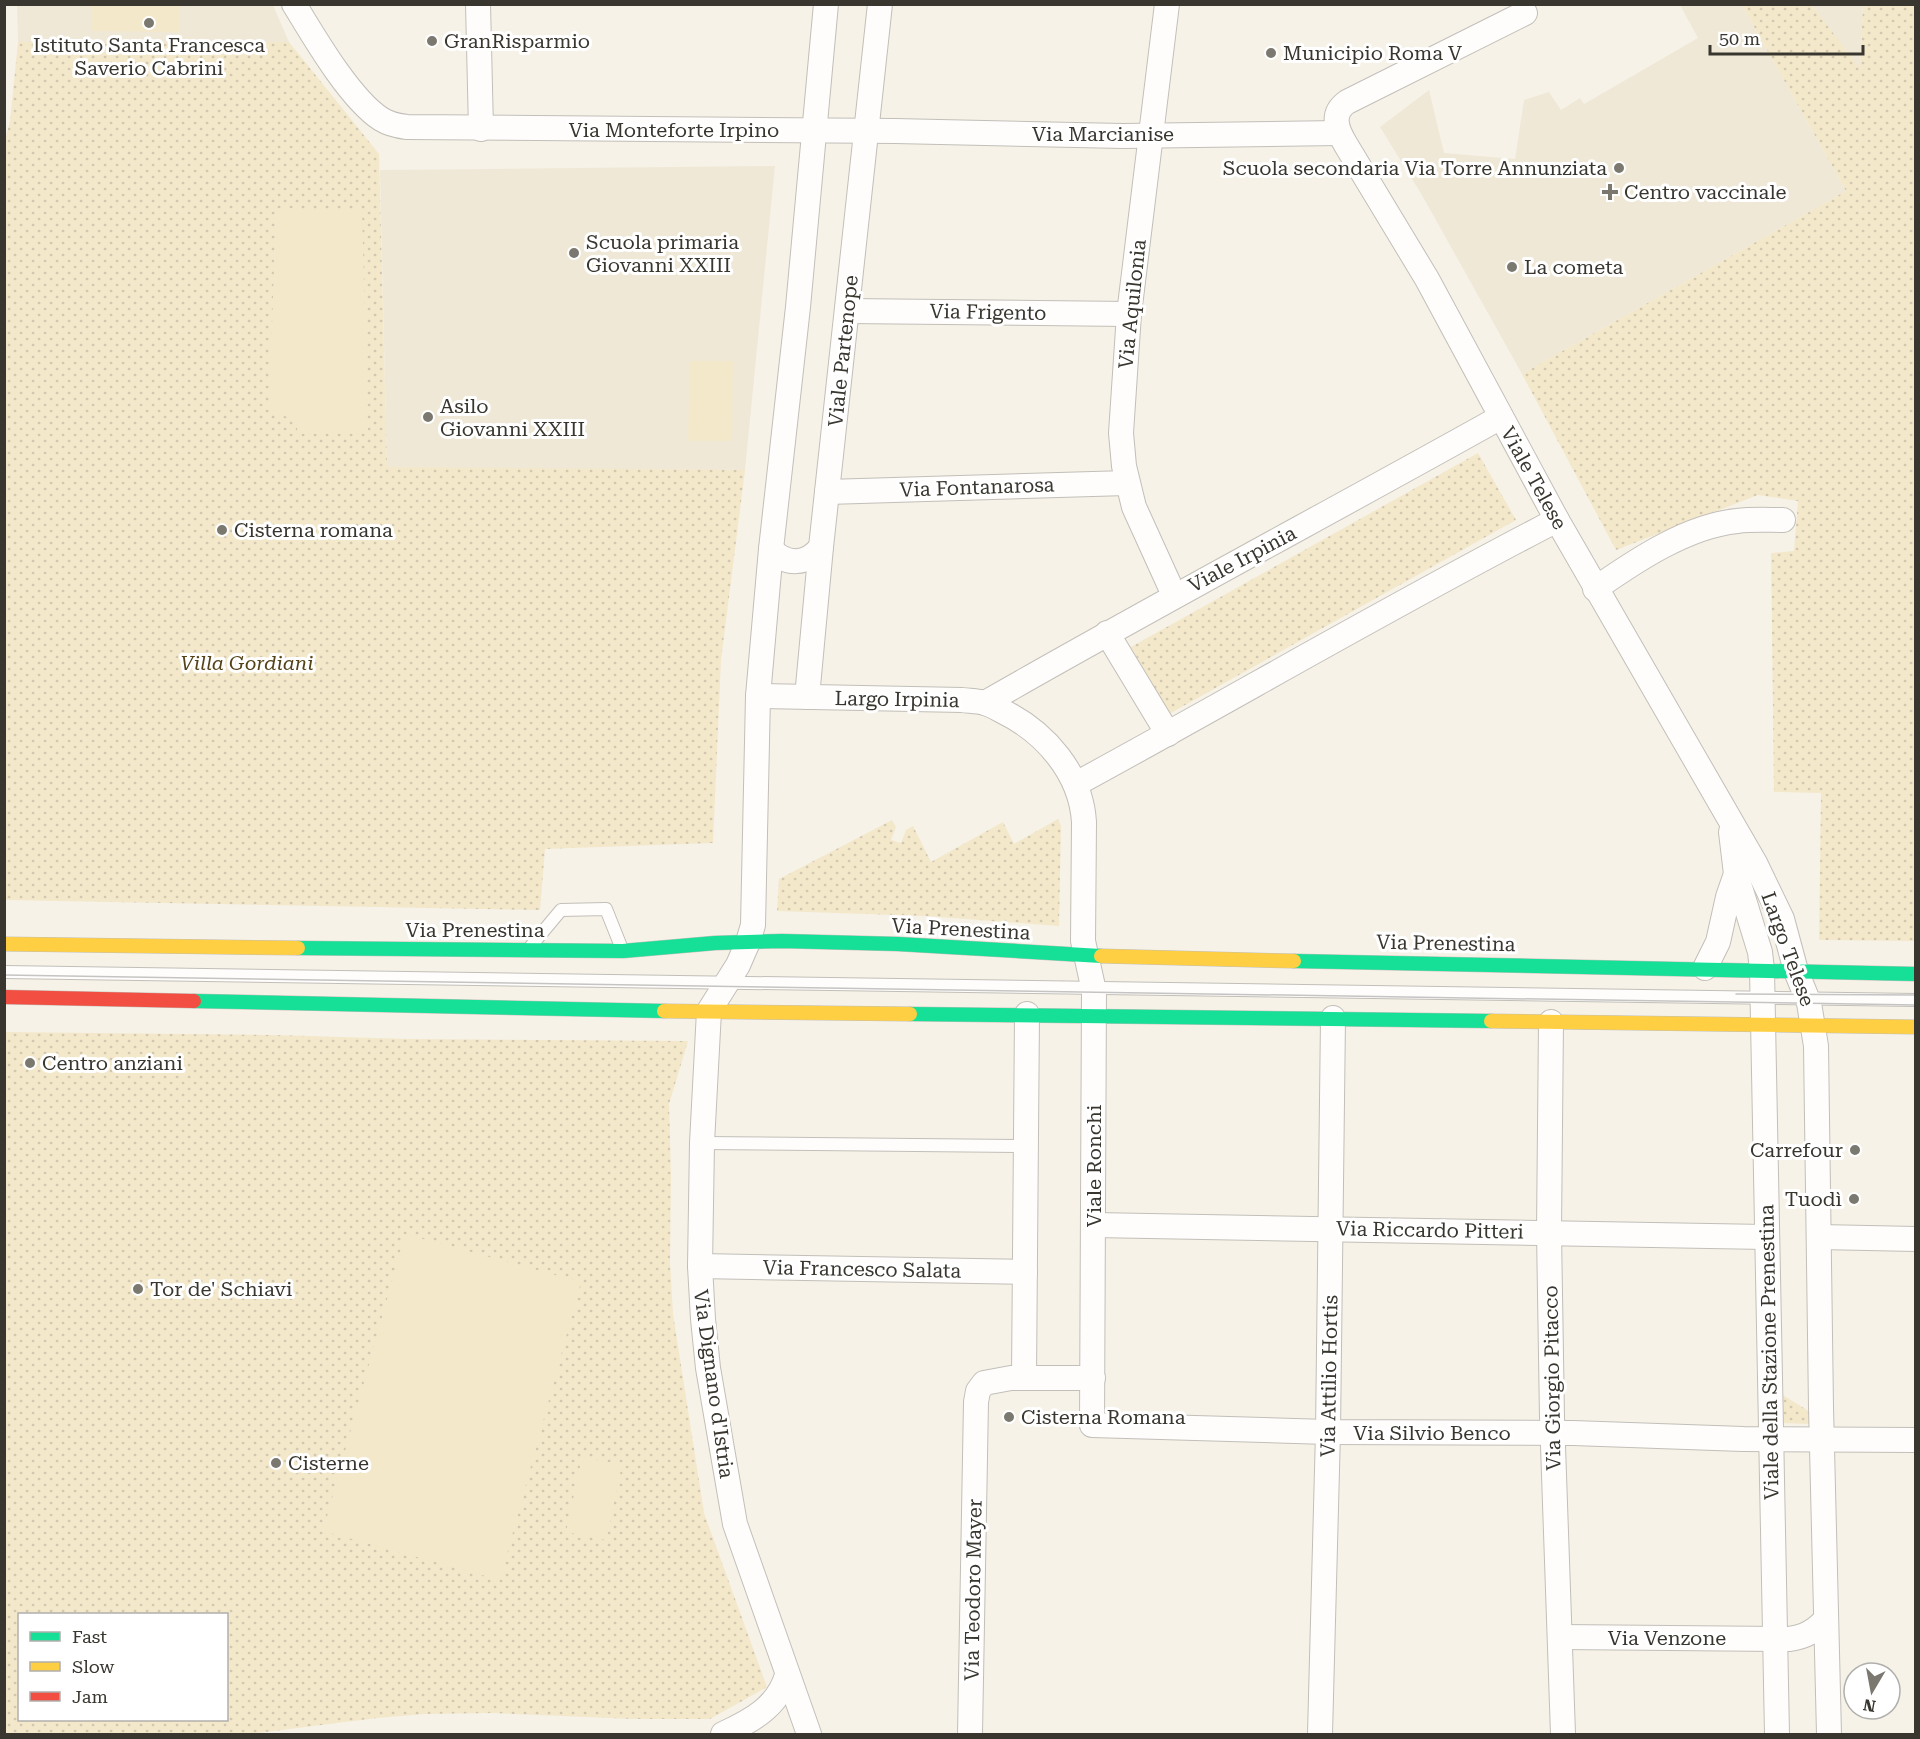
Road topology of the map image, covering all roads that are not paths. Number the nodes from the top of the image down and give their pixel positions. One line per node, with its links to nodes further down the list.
1 (294, 4): 7 (street, Via Monteforte Irpino)
2 (478, 4): 7 (street)
3 (826, 4): 8 (street)
4 (880, 4): 9 (street, Viale Partenope)
5 (1167, 4): 11 (street, Via Aquilonia)
6 (1526, 13): 10 (street)
7 (481, 129): 8 (street, Via Monteforte Irpino)
8 (815, 131): 9 (street, Via Monteforte Irpino); 20 (street)
9 (867, 131): 11 (street, Via Marcianise); 12 (street, Viale Partenope)
10 (1339, 133): 11 (street, Via Marcianise); 14 (street, Viale Telese)
11 (1152, 135): 13 (street, Via Aquilonia)
12 (848, 311): 13 (street, Via Frigento); 16 (street, Viale Partenope)
13 (1129, 314): 15 (street, Via Aquilonia)
14 (1501, 417): 17 (street, Viale Telese); 22 (street, Viale Irpinia)
15 (1127, 483): 16 (street, Via Fontanarosa); 22 (street, Via Aquilonia)
16 (827, 492): 19 (street, Viale Partenope)
17 (1557, 520): 21 (street, Viale Telese); 27 (street)
18 (1783, 520): 21 (street)
19 (821, 547): 20 (street); 25 (street, Viale Partenope)
20 (771, 549): 24 (street)
21 (1595, 589): 29 (street, Viale Telese)
22 (1174, 595): 23 (street, Viale Irpinia)
23 (1107, 633): 26 (street, Viale Irpinia); 27 (street)
24 (758, 696): 25 (street, Largo Irpinia); 31 (street)
25 (807, 697): 26 (street, Largo Irpinia)
26 (985, 703): 28 (street, Largo Irpinia)
27 (1168, 734): 28 (street)
28 (1076, 784): 35 (street, Largo Irpinia)
29 (1731, 824): 30 (street, Largo Telese); 38 (street, Largo Telese)
30 (1736, 874): 36 (street, Largo Telese); 37 (street, Largo Telese)
31 (748, 942): 34 (main road, Via Prenestina); 35 (main road, Via Prenestina); 41 (street)
32 (4, 944): 33 (main road, Via Prenestina)
33 (528, 950): 34 (main road, Via Prenestina); 34 (lane)
34 (623, 951)
35 (1085, 956): 36 (main road, Via Prenestina); 42 (street, Viale Ronchi)
36 (1705, 968): 37 (main road, Via Prenestina)
37 (1761, 970): 38 (main road, Via Prenestina); 44 (street, Viale della Stazione Prenestina)
38 (1796, 971): 40 (main road, Via Prenestina); 45 (street, Largo Telese)
39 (4, 972): 41 (lane)
40 (1916, 974)
41 (726, 983): 42 (lane); 47 (street)
42 (1093, 988): 44 (lane); 49 (street, Viale Ronchi)
43 (4, 997): 47 (main road)
44 (1762, 998): 45 (lane); 52 (street, Viale della Stazione Prenestina)
45 (1807, 999): 46 (lane); 53 (street, Largo Telese)
46 (1916, 1000)
47 (709, 1011): 48 (main road); 55 (street, Via Dignano d'Istria)
48 (1027, 1014): 49 (main road); 56 (street)
49 (1095, 1015): 50 (main road); 57 (street, Viale Ronchi)
50 (1333, 1018): 51 (main road); 58 (street, Via Attilio Hortis)
51 (1551, 1022): 52 (main road); 59 (street, Via Giorgio Pitacco)
52 (1763, 1025): 53 (main road); 60 (street, Viale della Stazione Prenestina)
53 (1814, 1026): 54 (main road); 61 (street)
54 (1916, 1027)
55 (702, 1143): 56 (lane); 63 (street, Via Dignano d'Istria)
56 (1027, 1146): 64 (street)
57 (1094, 1225): 58 (street, Via Riccardo Pitteri); 66 (street, Viale Ronchi)
58 (1331, 1228): 59 (street, Via Riccardo Pitteri); 68 (street, Via Attilio Hortis)
59 (1549, 1232): 60 (street, Via Riccardo Pitteri); 69 (street, Via Giorgio Pitacco)
60 (1766, 1237): 70 (street, Viale della Stazione Prenestina)
61 (1819, 1237): 62 (street); 71 (street)
62 (1916, 1239)
63 (700, 1266): 64 (street, Via Francesco Salata); 76 (street, Via Dignano d'Istria)
64 (1025, 1272): 65 (street)
65 (1024, 1377): 66 (street); 79 (street, Via Teodoro Mayer)
66 (1093, 1378): 67 (street, Viale Ronchi)
67 (1092, 1425): 68 (street, Via Silvio Benco)
68 (1328, 1432): 69 (street, Via Silvio Benco); 80 (street, Via Attilio Hortis)
69 (1552, 1433): 70 (street, Via Silvio Benco); 74 (street, Via Giorgio Pitacco)
70 (1771, 1439): 71 (street, Via Silvio Benco); 75 (street, Viale della Stazione Prenestina)
71 (1822, 1440): 72 (street, Via Silvio Benco); 73 (street)
72 (1916, 1440)
73 (1826, 1619): 75 (street, Via Venzone); 83 (street)
74 (1560, 1637): 75 (street, Via Venzone); 81 (street, Via Giorgio Pitacco)
75 (1774, 1639): 82 (street, Viale della Stazione Prenestina)
76 (787, 1675): 77 (street); 78 (street, Via Dignano d'Istria)
77 (723, 1734)
78 (809, 1734)
79 (970, 1734)
80 (1320, 1734)
81 (1563, 1734)
82 (1777, 1734)
83 (1829, 1734)

